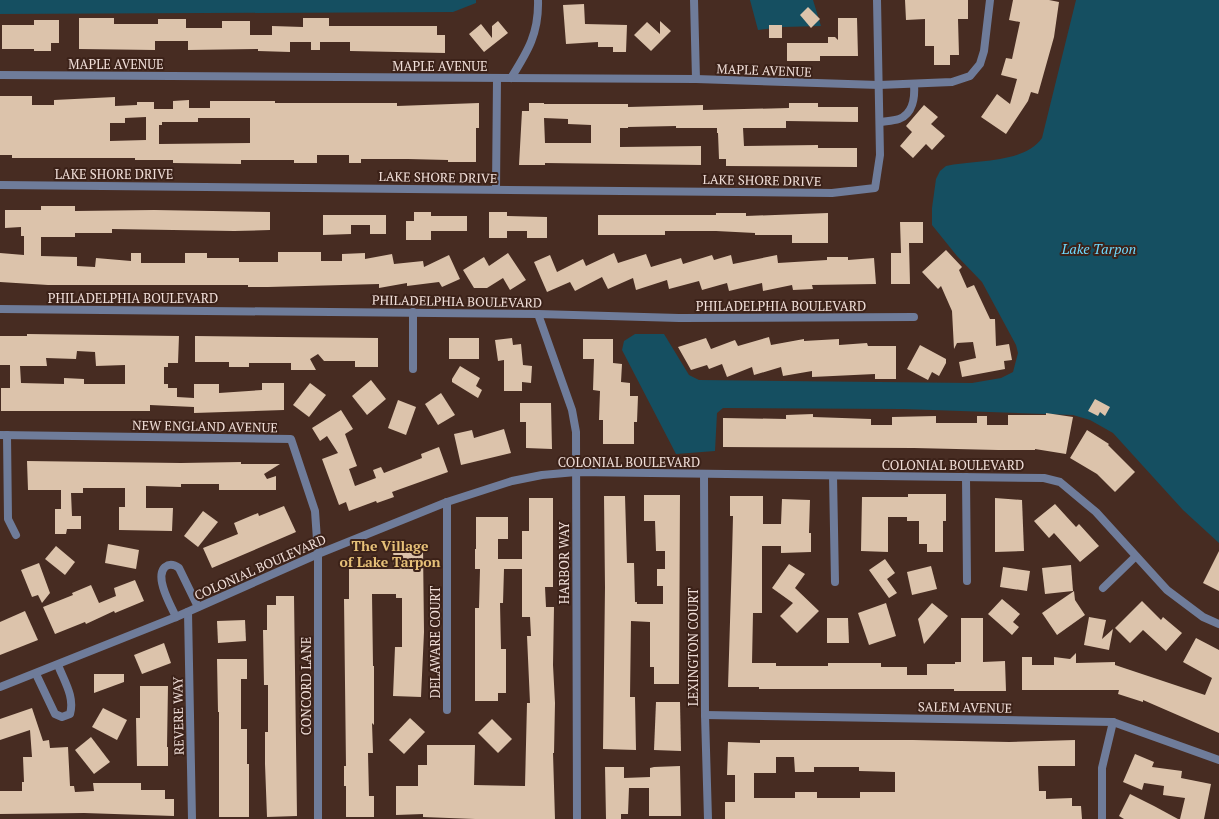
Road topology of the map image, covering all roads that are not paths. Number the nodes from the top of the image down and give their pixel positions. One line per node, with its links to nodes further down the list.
1 (538, 0): 6 (street)
2 (694, 0): 8 (street)
3 (877, 0): 10 (street)
4 (990, 0): 9 (street, MAPLE AVENUE)
5 (0, 74): 7 (street, MAPLE AVENUE)
6 (511, 78): 7 (street, MAPLE AVENUE); 8 (street, MAPLE AVENUE)
7 (497, 79): 13 (street)
8 (696, 80): 10 (street, MAPLE AVENUE)
9 (914, 84): 10 (street, MAPLE AVENUE); 11 (street)
10 (879, 85): 11 (street)
11 (880, 122): 13 (street, LAKE SHORE DRIVE)
12 (0, 185): 13 (street, LAKE SHORE DRIVE)
13 (496, 189)
14 (0, 309): 15 (street, PHILADELPHIA BOULEVARD)
15 (413, 312): 16 (street, PHILADELPHIA BOULEVARD); 18 (street)
16 (538, 314): 17 (street, PHILADELPHIA BOULEVARD); 20 (street, HARBOR WAY)
17 (914, 317)
18 (413, 369)
19 (3, 435): 25 (street); 26 (street, NEW ENGLAND AVENUE)
20 (576, 472): 21 (street, COLONIAL BOULEVARD); 24 (street, COLONIAL BOULEVARD); 44 (street, HARBOR WAY)
21 (704, 474): 22 (street, COLONIAL BOULEVARD); 39 (street, LEXINGTON COURT)
22 (833, 476): 23 (street, COLONIAL BOULEVARD); 29 (street)
23 (966, 477): 27 (street, COLONIAL BOULEVARD); 28 (street)
24 (448, 502): 26 (street, COLONIAL BOULEVARD); 38 (street, DELAWARE COURT)
25 (16, 535)
26 (318, 554): 31 (street, COLONIAL BOULEVARD); 43 (street, CONCORD LANE)
27 (1135, 557): 30 (street); 34 (street, COLONIAL BOULEVARD)
28 (967, 581)
29 (835, 582)
30 (1103, 588)
31 (198, 607): 32 (street, COLONIAL BOULEVARD); 33 (street)
32 (188, 612): 33 (street, COLONIAL BOULEVARD); 42 (street, REVERE WAY)
33 (176, 617): 35 (street, COLONIAL BOULEVARD)
34 (1219, 624)
35 (58, 665): 36 (street, COLONIAL BOULEVARD); 36 (street)
36 (36, 674): 37 (street, COLONIAL BOULEVARD)
37 (0, 687)
38 (447, 710)
39 (705, 715): 40 (street, SALEM AVENUE); 45 (street, LEXINGTON COURT)
40 (1113, 722): 41 (street, SALEM AVENUE); 46 (street)
41 (1219, 760)
42 (192, 819)
43 (318, 819)
44 (577, 819)
45 (708, 819)
46 (1102, 819)

